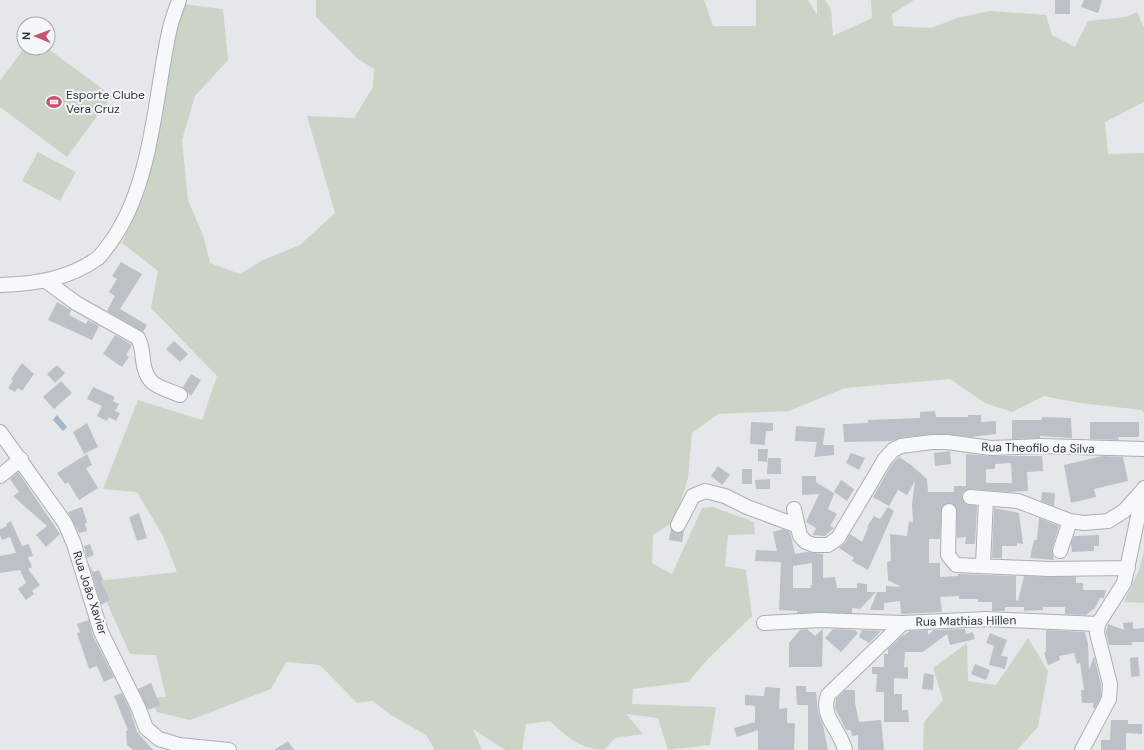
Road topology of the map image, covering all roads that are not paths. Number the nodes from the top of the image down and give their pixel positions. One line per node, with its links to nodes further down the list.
1 (179, 0): 2 (street)
2 (46, 281): 3 (street); 4 (street)
3 (0, 285)
4 (180, 395)
5 (0, 432): 7 (street, Rua João Xavier)
6 (1144, 449): 16 (street, Rua Theofilo da Silva)
7 (22, 460): 8 (street); 23 (street, Rua João Xavier)
8 (0, 476)
9 (1144, 489): 14 (street); 19 (street)
10 (970, 497): 11 (street)
11 (986, 499): 14 (street); 18 (street)
12 (794, 509): 16 (street, Rua Theofilo da Silva)
13 (948, 510): 18 (street)
14 (1070, 521): 17 (street)
15 (678, 524): 16 (street)
16 (798, 526)
17 (1060, 551)
18 (983, 565): 19 (street)
19 (1128, 568): 22 (street)
20 (764, 623): 21 (street)
21 (903, 623): 22 (street, Rua Mathias Hillen); 24 (street, Rua Mathias Hillen)
22 (1098, 624): 25 (street)
23 (229, 750)
24 (845, 750)
25 (1082, 750)

